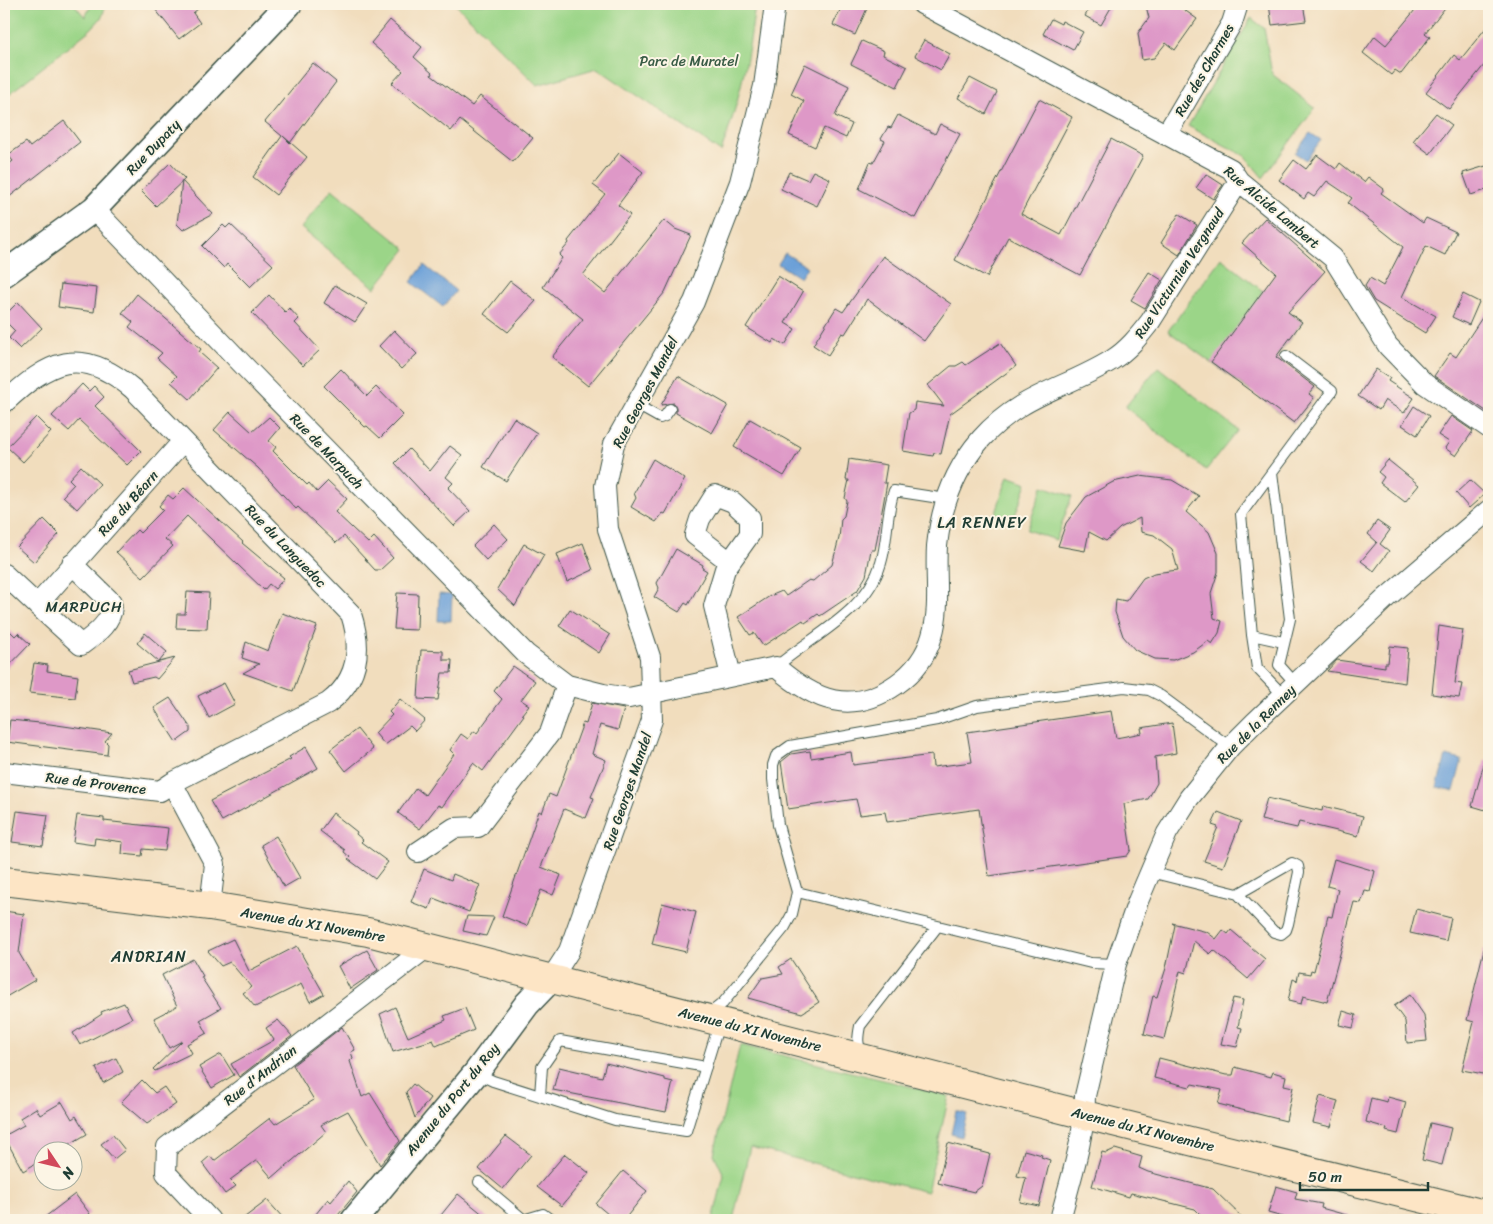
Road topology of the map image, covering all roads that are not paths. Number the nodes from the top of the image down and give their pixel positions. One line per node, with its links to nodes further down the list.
1 (289, 4): 7 (street, Rue Dupaty)
2 (776, 4): 11 (street, Rue Georges Mandel)
3 (922, 4): 5 (street, Rue Alcide Lambert)
4 (1238, 4): 5 (street, Rue des Charmes)
5 (1166, 135): 6 (street, Rue Alcide Lambert)
6 (1239, 181): 13 (street, Rue Alcide Lambert); 16 (street, Rue Victurnien Vergnaud)
7 (94, 209): 8 (street, Rue Dupaty); 26 (street, Rue de Marpuch)
8 (4, 274)
9 (1286, 356): 15 (lane)
10 (4, 403): 14 (street, Rue du Languedoc)
11 (635, 404): 12 (lane); 28 (street, Rue Georges Mandel)
12 (670, 409)
13 (1489, 428)
14 (183, 441): 19 (street, Rue du Béarn); 31 (street, Rue du Languedoc)
15 (1272, 472): 22 (lane); 23 (lane)
16 (946, 499): 24 (lane); 24 (street, Rue Victurnien Vergnaud)
17 (1489, 510): 27 (street, Rue de la Renney)
18 (730, 562): 25 (street)
19 (72, 564): 21 (street, Rue du Béarn); 21 (street)
20 (4, 574): 21 (street)
21 (37, 605)
22 (1252, 635): 23 (lane); 27 (lane)
23 (1283, 642): 27 (lane)
24 (776, 666): 25 (street)
25 (731, 676): 28 (street)
26 (567, 685): 28 (street, Rue de Marpuch); 32 (street)
27 (1290, 690): 29 (street, Rue de la Renney)
28 (650, 693): 41 (street, Rue Georges Mandel)
29 (1230, 747): 33 (street, Rue de la Renney); 35 (lane)
30 (4, 772): 31 (street, Rue de Provence)
31 (172, 783): 37 (street)
32 (418, 852)
33 (1150, 872): 36 (lane); 40 (street, Rue de la Renney)
34 (4, 881): 37 (main road, Avenue du XI Novembre)
35 (797, 892): 38 (lane); 42 (lane)
36 (1238, 894): 36 (lane)
37 (210, 906): 39 (main road, Avenue du XI Novembre)
38 (937, 927): 40 (lane); 43 (lane)
39 (426, 948): 41 (main road, Avenue du XI Novembre); 50 (street, Rue d'Andrian)
40 (1116, 964): 47 (street, Rue de la Renney)
41 (551, 979): 42 (main road, Avenue du XI Novembre); 45 (street, Avenue du Port du Roy)
42 (709, 1020): 43 (main road, Avenue du XI Novembre); 44 (lane)
43 (868, 1058): 47 (main road, Avenue du XI Novembre)
44 (706, 1067): 46 (lane); 46 (lane)
45 (476, 1073): 46 (lane); 51 (street, Avenue du Port du Roy)
46 (540, 1096)
47 (1085, 1115): 49 (main road, Avenue du XI Novembre); 54 (street, Rue de la Renney)
48 (479, 1182): 52 (lane)
49 (1489, 1215)
50 (210, 1220)
51 (354, 1220)
52 (523, 1220): 53 (lane)
53 (551, 1220)
54 (1060, 1220)

